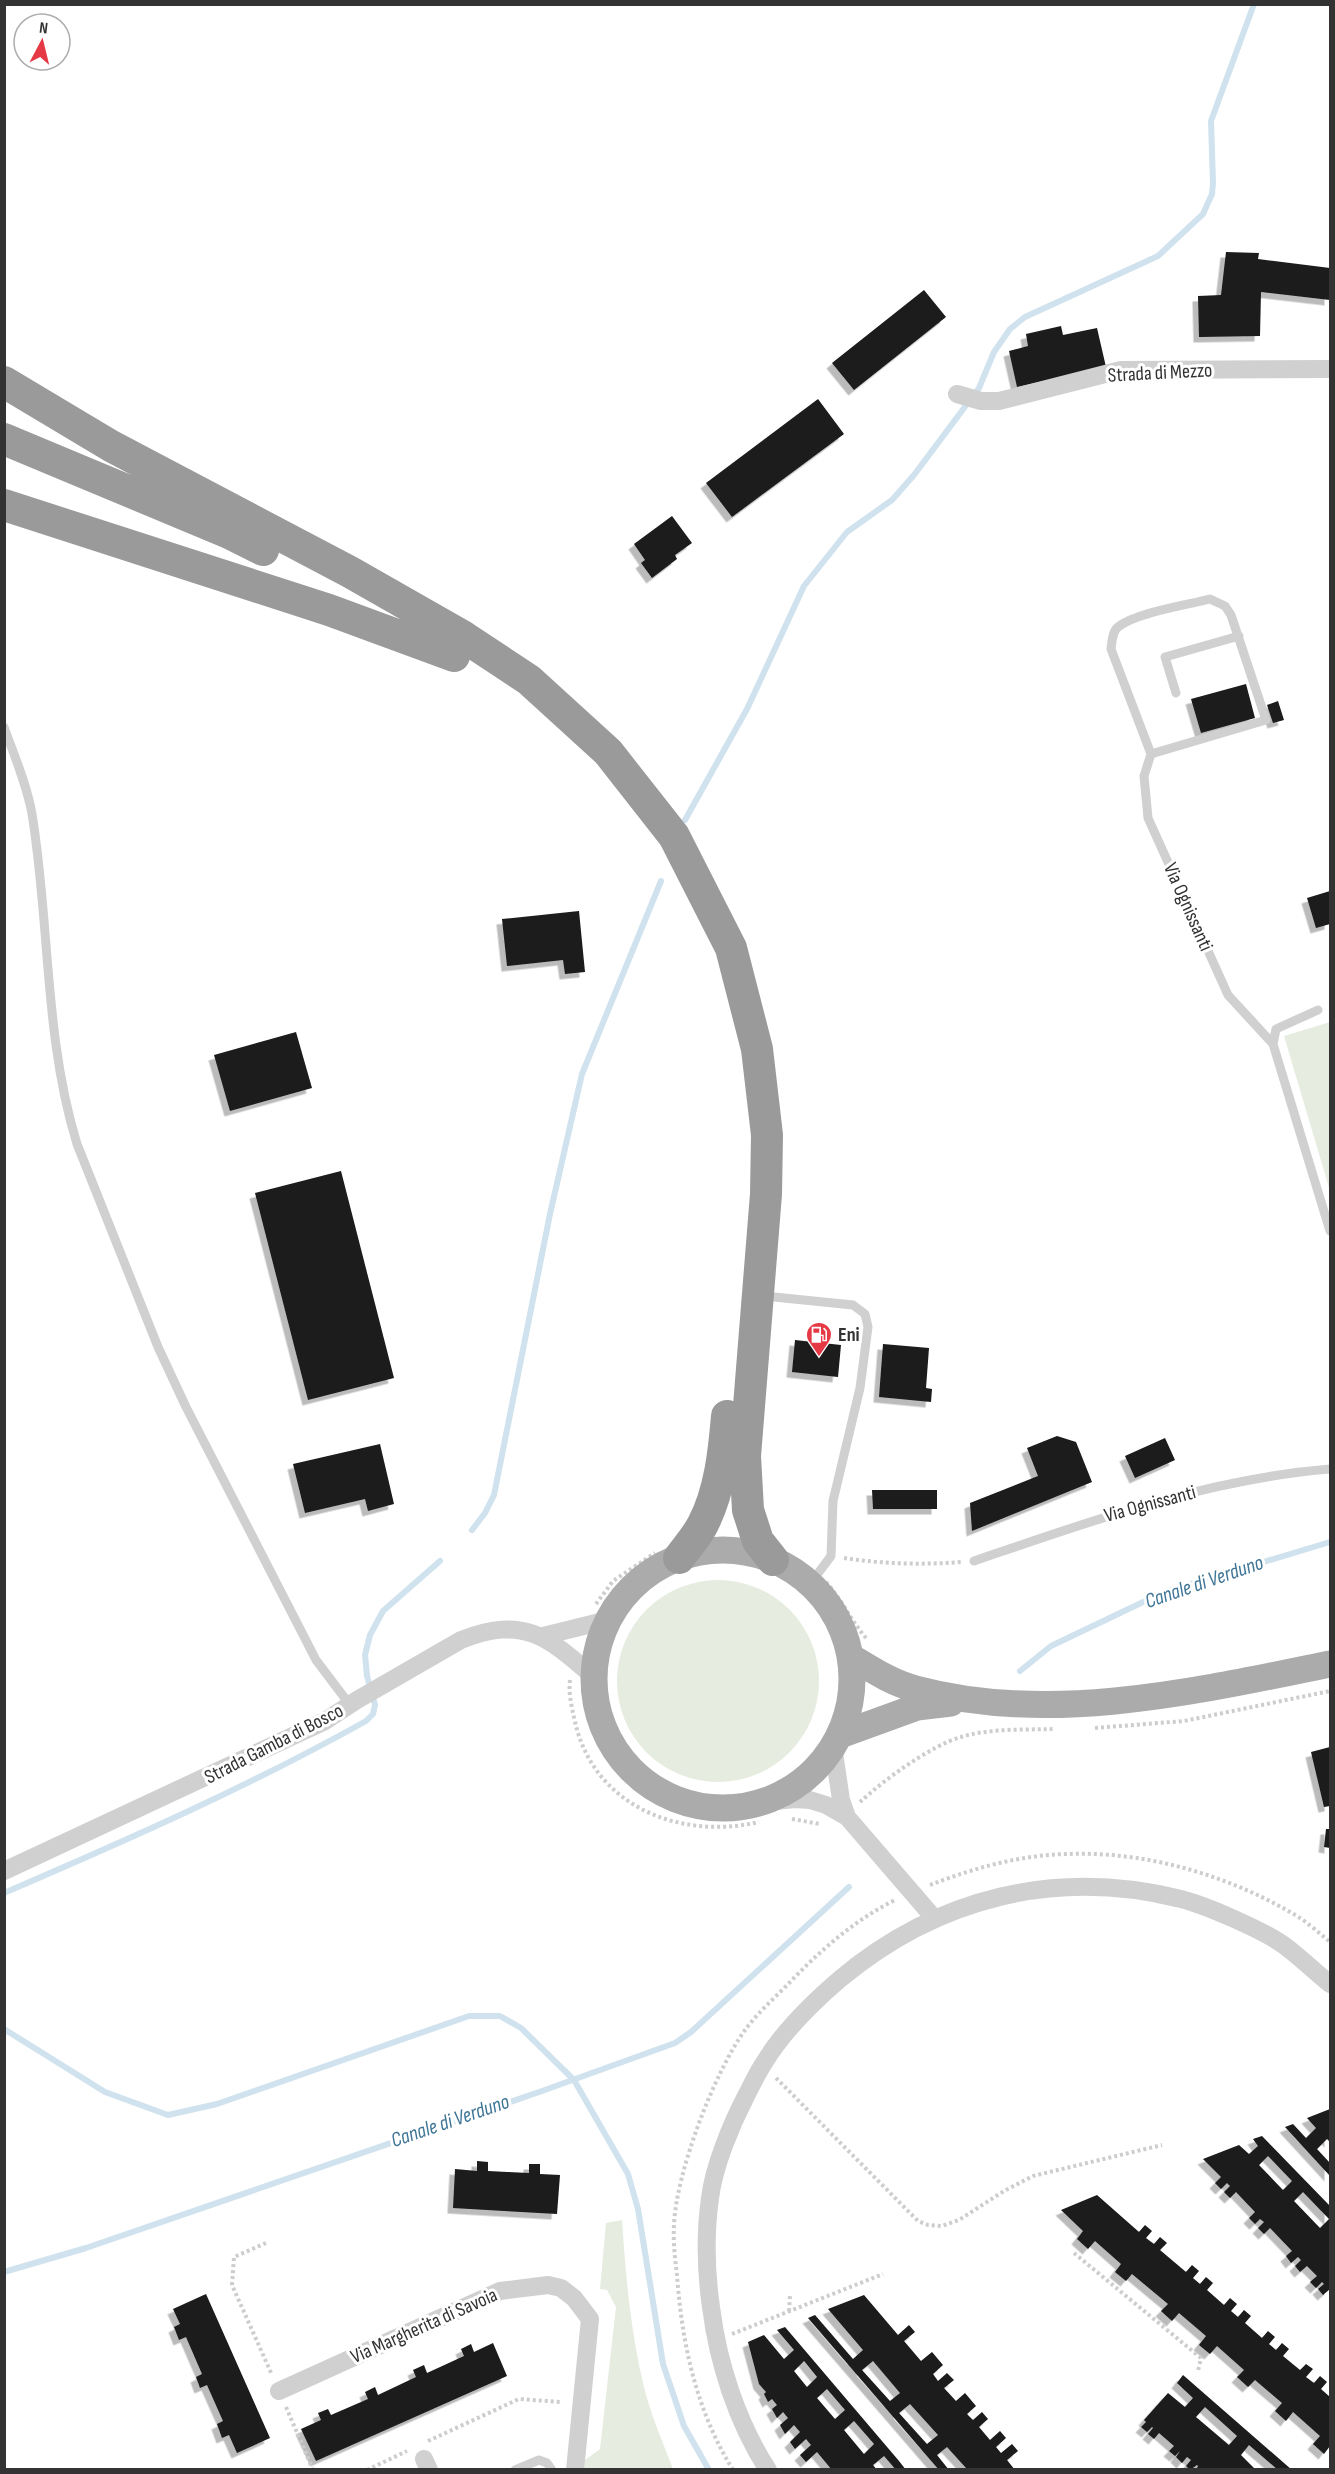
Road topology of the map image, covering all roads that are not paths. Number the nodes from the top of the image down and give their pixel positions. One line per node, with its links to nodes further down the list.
1 (1330, 369): 3 (street, Strada di Mezzo)
2 (4, 382): 6 (highway)
3 (957, 394)
4 (4, 401): 6 (highway)
5 (4, 439): 9 (highway)
6 (111, 446): 16 (highway)
7 (8, 506): 9 (highway)
8 (1239, 636): 10 (lane); 12 (lane); 12 (lane)
9 (454, 656): 18 (highway)
10 (1176, 693)
11 (4, 727): 28 (lane)
12 (1151, 754): 14 (lane, Via Ognissanti)
13 (1318, 1010): 14 (lane)
14 (1273, 1044): 15 (lane, Via Ognissanti)
15 (1330, 1231)
16 (759, 1295): 19 (highway); 21 (lane)
17 (1330, 1469): 20 (lane, Via Ognissanti)
18 (669, 1554): 19 (main road); 22 (main road)
19 (773, 1560): 21 (main road)
20 (974, 1561)
21 (814, 1578): 24 (main road)
22 (608, 1620): 23 (street, Strada Gamba di Bosco); 26 (main road)
23 (543, 1636): 26 (street, Strada Gamba di Bosco); 28 (street, Strada Gamba di Bosco)
24 (861, 1650): 27 (main road); 29 (main road)
25 (1330, 1664): 27 (main road)
26 (594, 1677): 30 (main road)
27 (976, 1700): 29 (main road)
28 (353, 1703): 32 (street, Strada Gamba di Bosco)
29 (836, 1740): 30 (main road); 31 (street)
30 (763, 1812): 31 (street)
31 (851, 1812): 33 (street)
32 (4, 1871)
33 (934, 1918): 34 (street); 39 (street)
34 (1330, 1984)
35 (279, 2391): 38 (street, Via Margherita di Savoia)
36 (515, 2469): 37 (lane)
37 (552, 2469)
38 (575, 2469)
39 (768, 2469)

